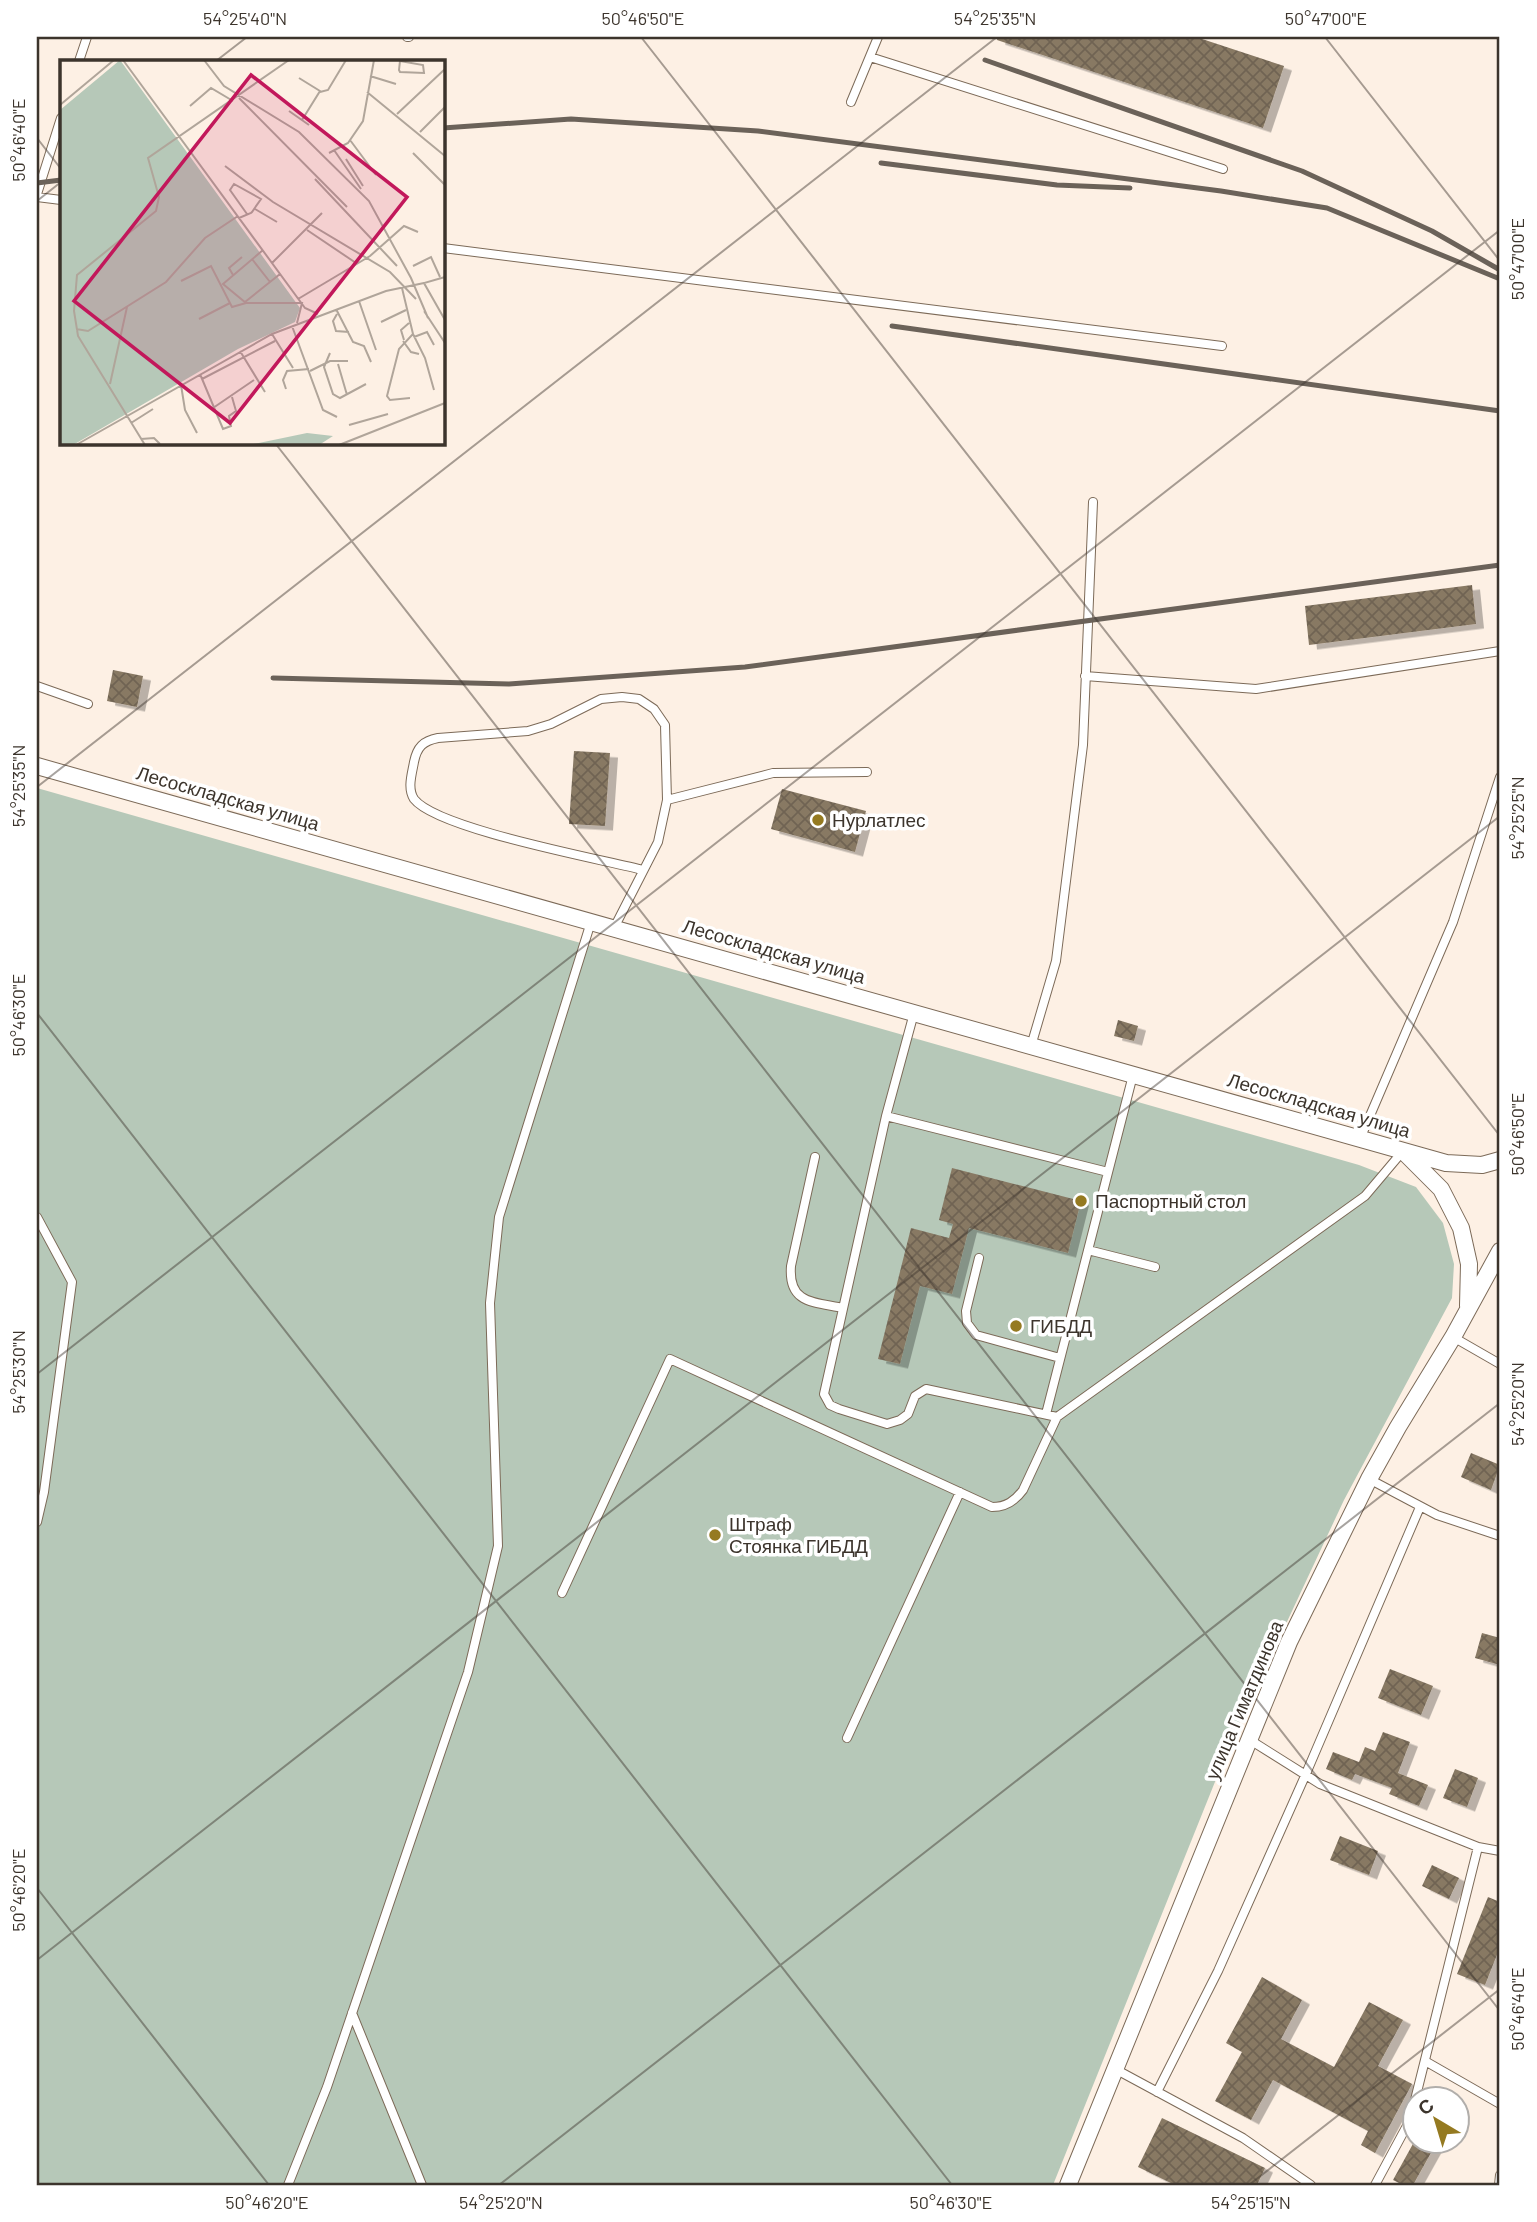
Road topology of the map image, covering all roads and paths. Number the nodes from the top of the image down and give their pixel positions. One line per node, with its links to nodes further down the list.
1 (87, 37): 4 (lane)
2 (878, 37): 3 (lane)
3 (870, 57): 5 (lane); 7 (lane)
4 (79, 60)
5 (851, 102)
6 (60, 121): 8 (lane)
7 (1223, 169)
8 (37, 196): 9 (lane)
9 (60, 200)
10 (444, 248): 11 (lane)
11 (1222, 346)
12 (1093, 502): 14 (lane)
13 (1500, 651): 14 (lane)
14 (1085, 676): 25 (lane)
15 (37, 686): 16 (lane)
16 (88, 704)
17 (37, 766): 22 (street, Лесоскладская улица)
18 (867, 772): 20 (lane)
19 (1500, 777): 28 (lane)
20 (667, 800): 21 (lane); 21 (lane)
21 (643, 870): 23 (lane)
22 (592, 922): 23 (street, Лесоскладская улица); 56 (lane)
23 (614, 928): 24 (street, Лесоскладская улица)
24 (914, 1013): 25 (street, Лесоскладская улица); 27 (lane)
25 (1031, 1046): 26 (street, Лесоскладская улица)
26 (1133, 1074): 28 (street, Лесоскладская улица); 32 (lane)
27 (886, 1116): 32 (lane); 38 (lane)
28 (1360, 1139): 29 (street, Лесоскладская улица)
29 (1403, 1151): 31 (street, Лесоскладская улица); 39 (street); 44 (lane)
30 (815, 1157): 38 (lane)
31 (1500, 1160)
32 (1108, 1172): 34 (lane)
33 (37, 1217): 48 (lane)
34 (1088, 1250): 37 (lane); 41 (lane)
35 (1500, 1251): 39 (street, улица Гиматдинова)
36 (979, 1258): 41 (lane)
37 (1155, 1267)
38 (843, 1308): 43 (lane)
39 (1468, 1308): 40 (street, улица Гиматдинова)
40 (1453, 1337): 42 (lane); 45 (street, улица Гиматдинова)
41 (1060, 1358): 43 (lane)
42 (1500, 1364)
43 (1046, 1414): 44 (lane)
44 (1057, 1417): 46 (lane)
45 (1369, 1479): 47 (lane); 52 (street, улица Гиматдинова)
46 (960, 1492): 50 (lane); 51 (lane)
47 (1420, 1507): 49 (lane); 53 (lane)
48 (37, 1522)
49 (1500, 1536)
50 (562, 1593)
51 (847, 1738)
52 (1250, 1740): 53 (lane); 58 (street, улица Гиматдинова)
53 (1305, 1776): 54 (lane); 60 (lane)
54 (1479, 1847): 55 (lane); 57 (lane)
55 (1500, 1852)
56 (352, 2013): 64 (lane); 65 (lane)
57 (1425, 2061): 59 (lane); 61 (lane)
58 (1115, 2069): 60 (lane); 66 (street, улица Гиматдинова)
59 (1419, 2086)
60 (1157, 2092): 67 (lane)
61 (1500, 2104)
62 (1400, 2139): 68 (lane)
63 (1500, 2175): 69 (lane)
64 (288, 2185)
65 (422, 2185)
66 (1068, 2185)
67 (1311, 2185)
68 (1376, 2185)
69 (1499, 2185)

